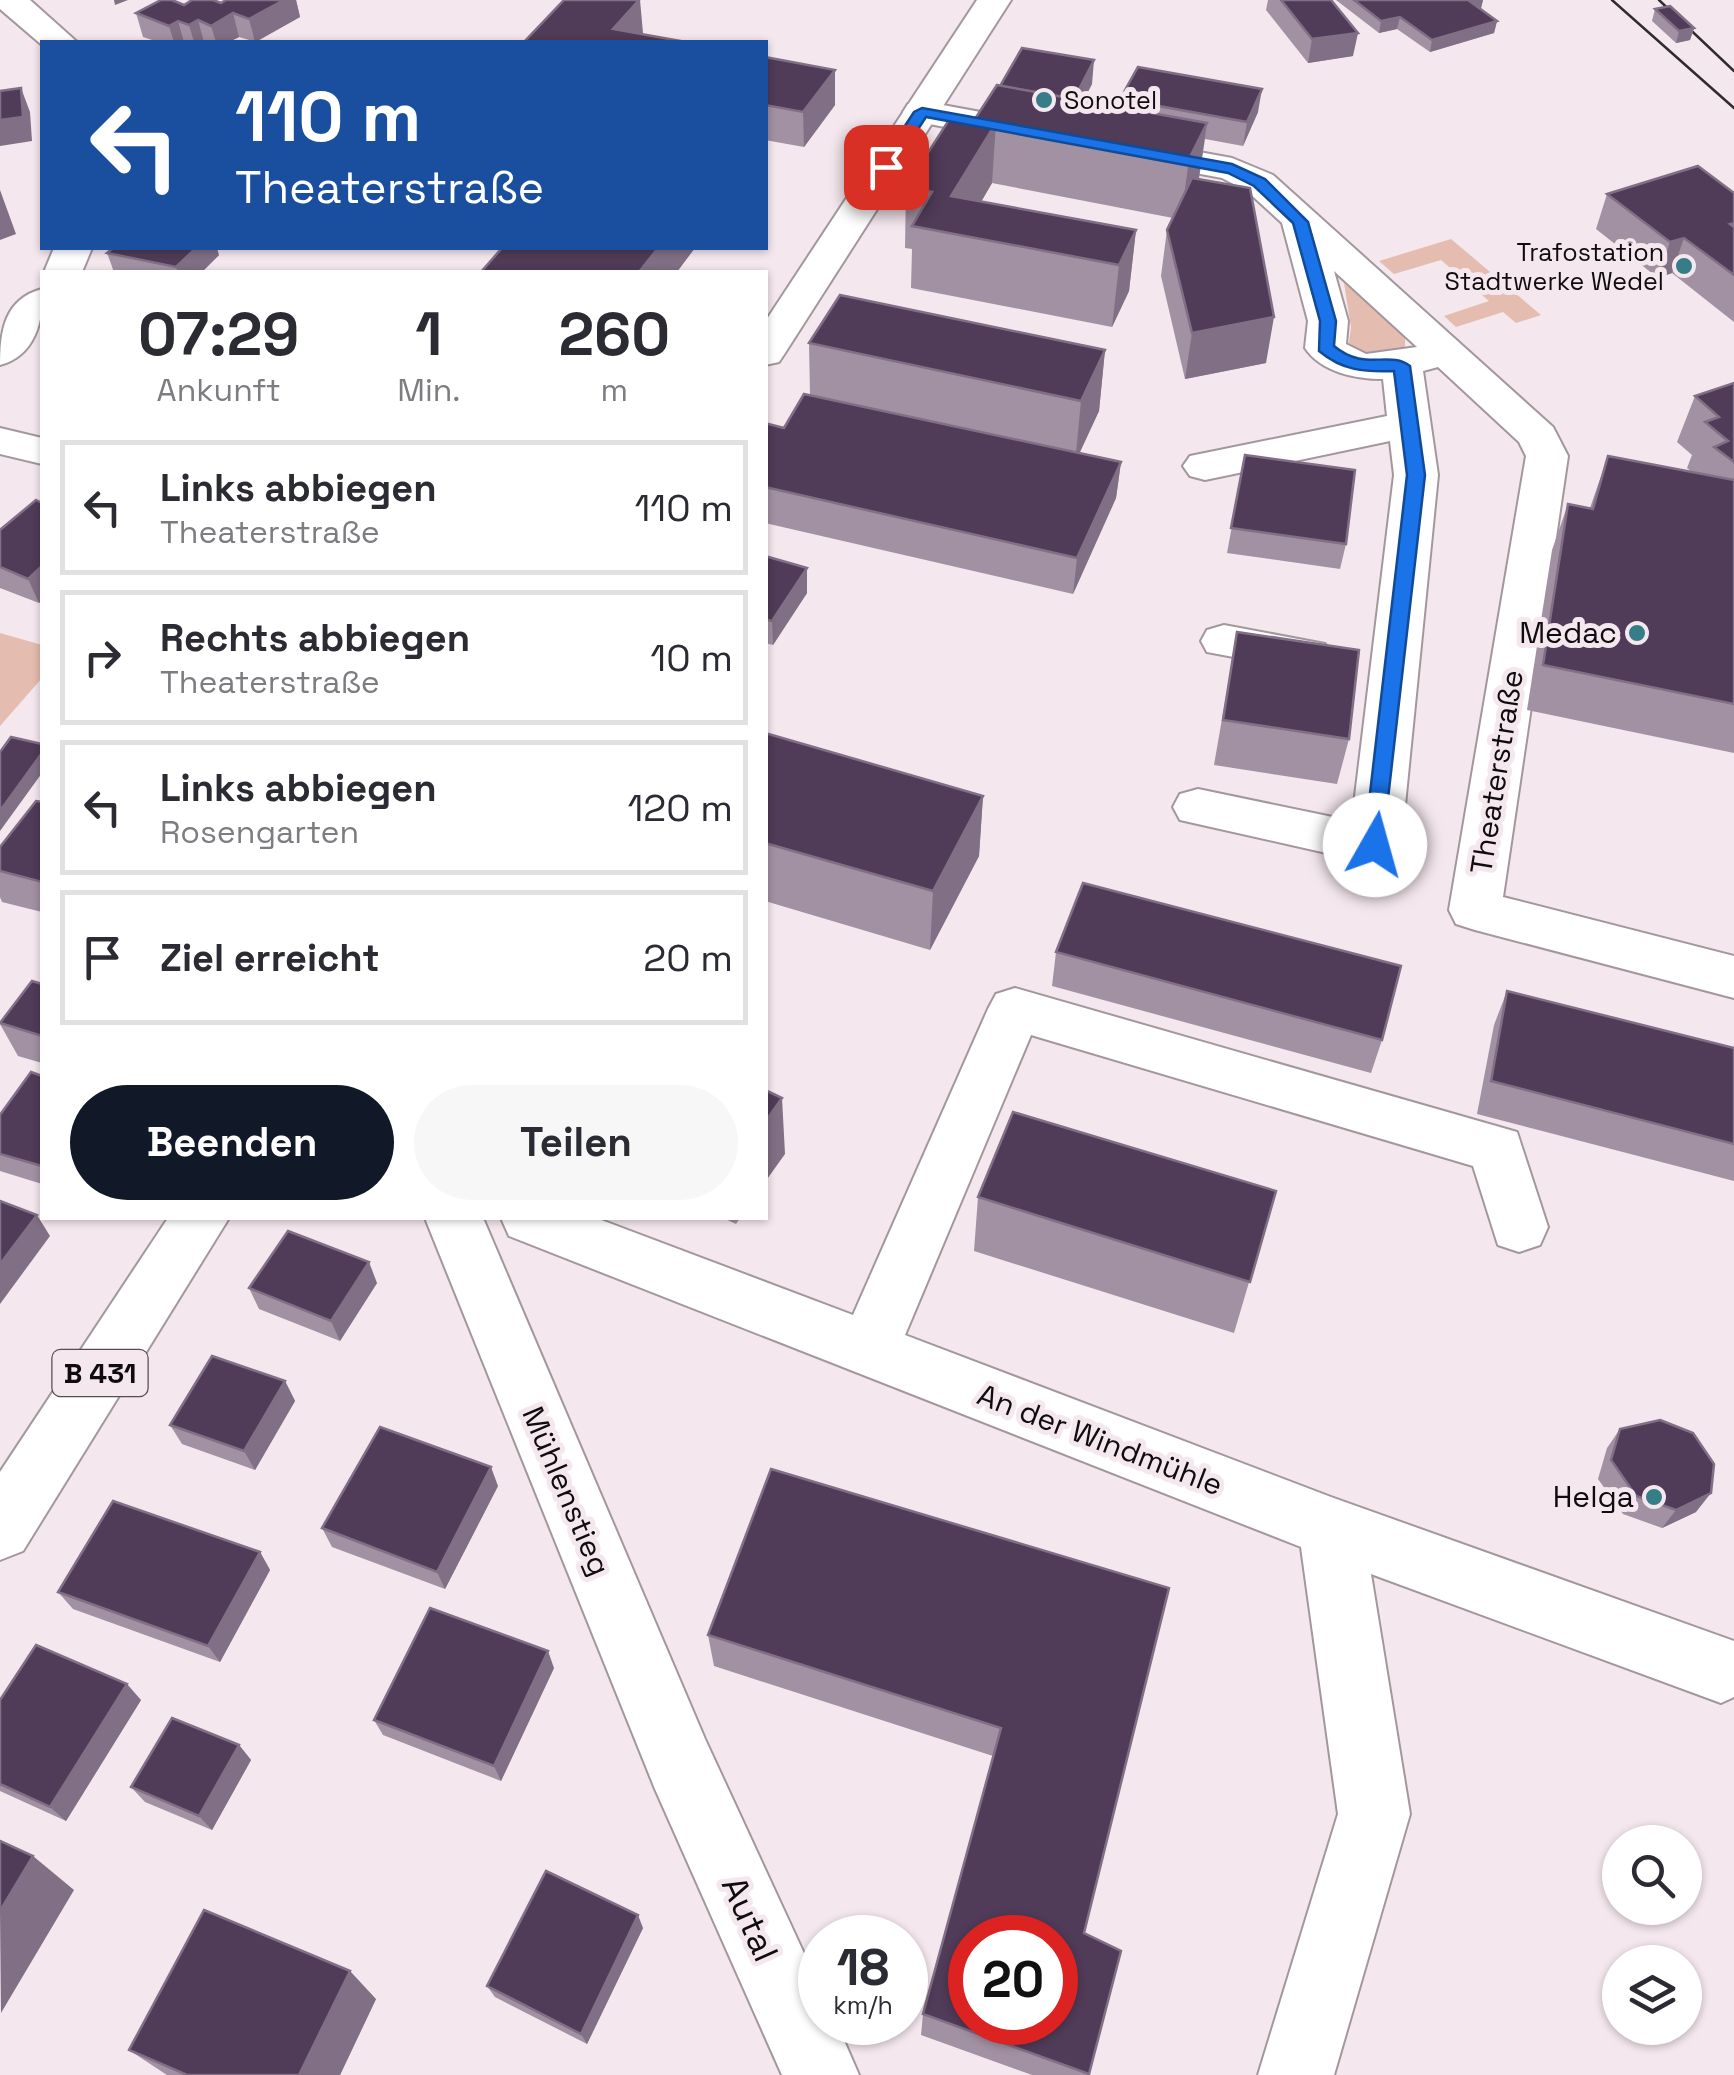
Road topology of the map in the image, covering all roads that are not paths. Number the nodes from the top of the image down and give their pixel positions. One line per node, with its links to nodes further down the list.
1 (9, 0): 3 (street)
2 (994, 0): 4 (street)
3 (58, 40)
4 (922, 112): 5 (street, Theaterstraße); 7 (street)
5 (1300, 222): 9 (street, Theaterstraße); 9 (street, Theaterstraße)
6 (40, 303): 8 (street)
7 (768, 348)
8 (0, 353)
9 (1424, 358): 10 (street); 17 (street, Theaterstraße)
10 (1408, 425): 13 (street); 15 (street)
11 (0, 441): 12 (street)
12 (40, 451)
13 (1205, 466)
14 (1224, 641): 15 (street)
15 (1395, 670): 16 (street)
16 (1198, 806)
17 (1734, 977)
18 (199, 1220): 23 (street, B 431)
19 (455, 1220): 26 (street, Mühlenstieg)
20 (535, 1220): 22 (street)
21 (1519, 1227): 22 (street)
22 (868, 1351): 24 (street, An der Windmühle)
23 (0, 1528)
24 (1332, 1528): 25 (street, An der Windmühle); 28 (street)
25 (1721, 1670)
26 (680, 1764): 27 (street, Autal)
27 (820, 2075)
28 (1296, 2075)

